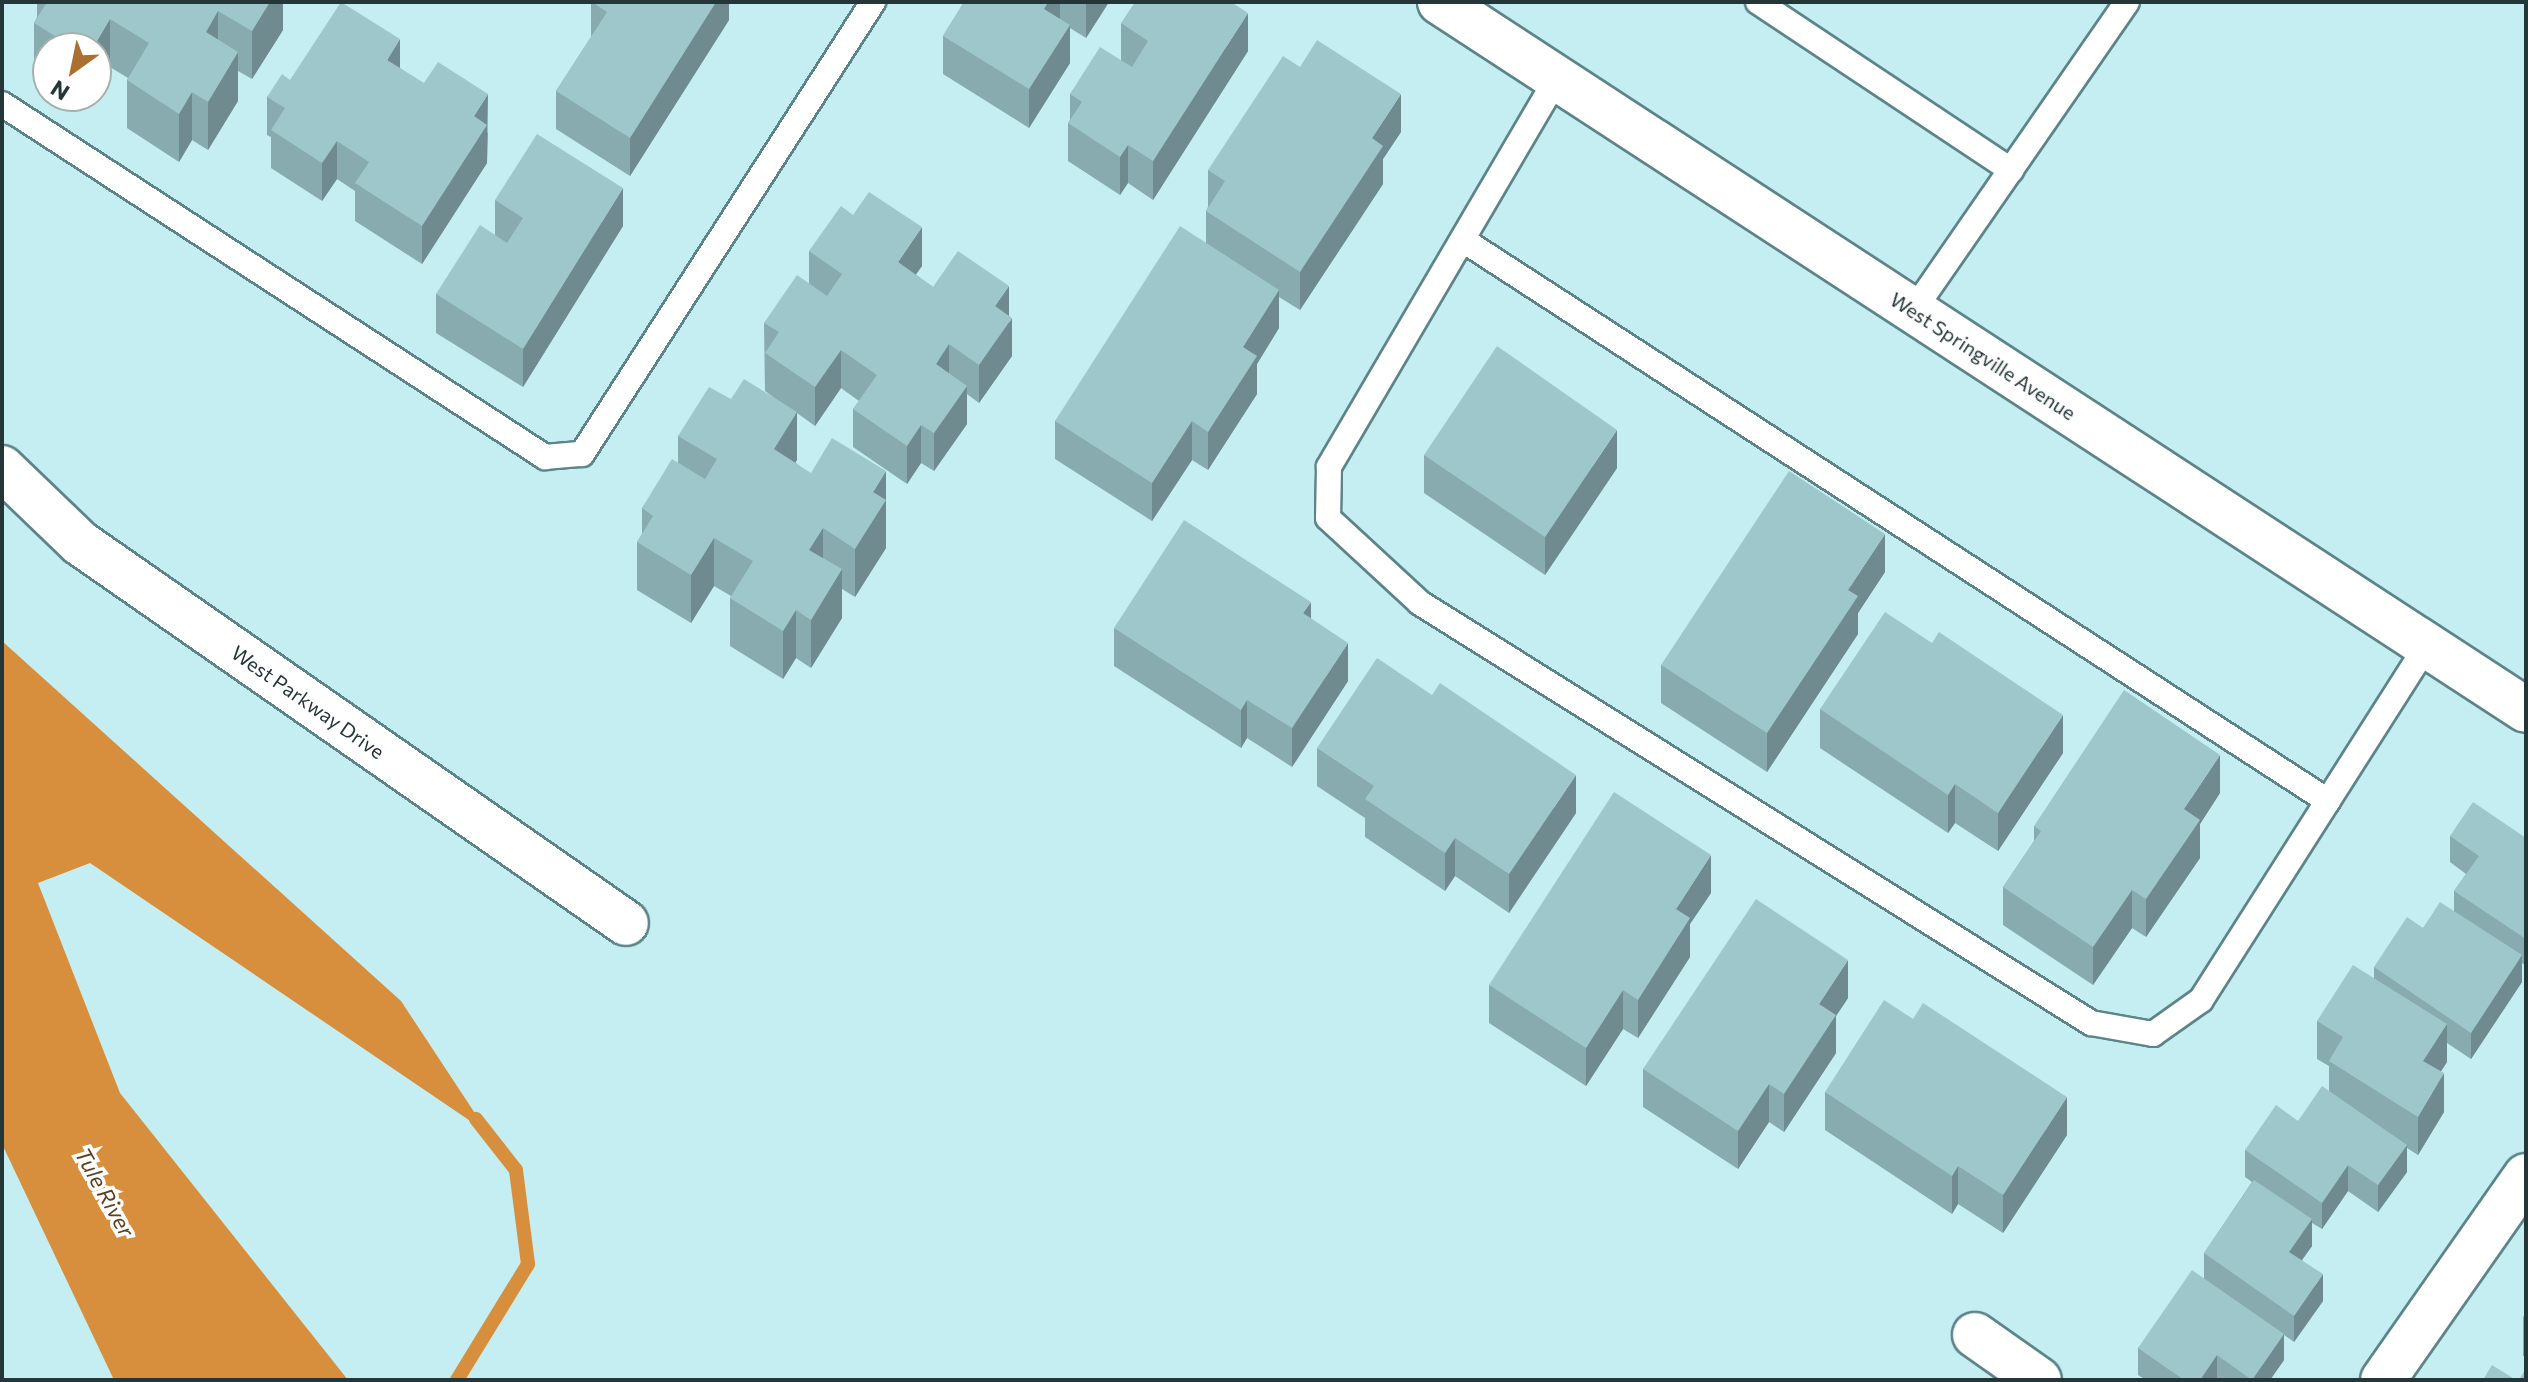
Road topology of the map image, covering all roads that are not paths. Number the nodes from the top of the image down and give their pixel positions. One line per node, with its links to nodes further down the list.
1 (873, 2): 6 (lane)
2 (1440, 2): 5 (street, West Springville Avenue)
3 (1758, 2): 7 (lane)
4 (2127, 2): 7 (lane)
5 (1557, 78): 8 (lane); 9 (street, West Springville Avenue)
6 (2, 104)
7 (2011, 170): 9 (lane)
8 (1463, 240): 13 (lane); 13 (lane)
9 (1913, 311): 11 (street, West Springville Avenue)
10 (2, 468): 14 (street, West Parkway Drive)
11 (2427, 645): 12 (street, West Springville Avenue); 13 (lane)
12 (2526, 710)
13 (2328, 801)
14 (626, 923)
15 (2526, 1176): 18 (street)
16 (1975, 1335): 17 (street)
17 (2039, 1380)
18 (2383, 1380)

